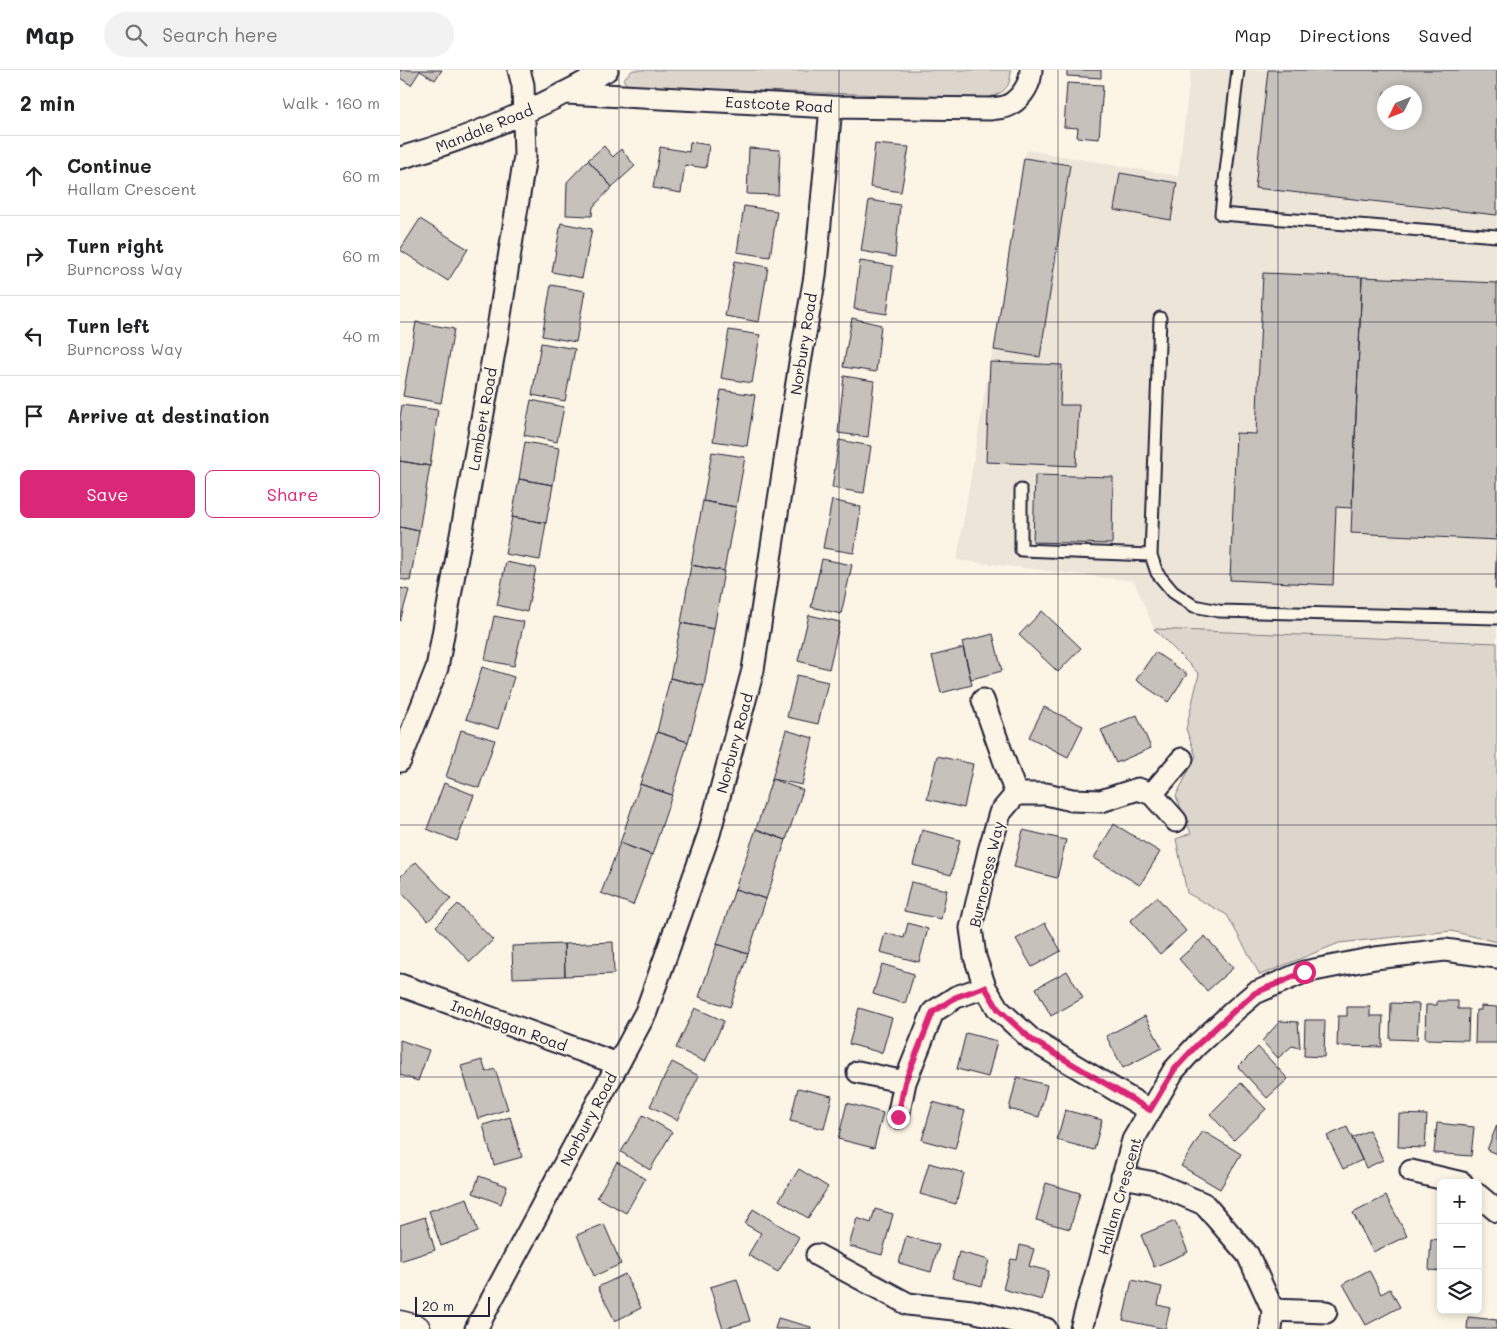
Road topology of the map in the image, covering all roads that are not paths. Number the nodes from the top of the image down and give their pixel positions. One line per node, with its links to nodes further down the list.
1 (519, 70): 7 (street, Lambert Road)
2 (607, 70): 5 (street, Mandale Road)
3 (1031, 70): 6 (street, Eastcote Road)
4 (1238, 70): 9 (lane)
5 (566, 93): 6 (street, Eastcote Road); 7 (street, Mandale Road)
6 (831, 107): 23 (street, Norbury Road)
7 (524, 112): 8 (street, Mandale Road); 16 (street, Lambert Road)
8 (400, 158)
9 (1497, 236)
10 (1160, 318): 12 (lane)
11 (1021, 490): 12 (lane)
12 (1151, 555): 13 (lane)
13 (1497, 618)
14 (983, 700): 17 (street)
15 (1182, 758): 18 (street)
16 (400, 761)
17 (1016, 794): 18 (street); 22 (street, Burncross Way)
18 (1152, 794): 19 (street)
19 (1176, 821)
20 (1497, 957): 26 (street, Hallam Crescent)
21 (400, 985): 23 (street, Inchlaggan Road)
22 (985, 987): 25 (street); 26 (street, Burncross Way)
23 (618, 1064): 38 (street, Norbury Road)
24 (858, 1072): 25 (street)
25 (905, 1082): 27 (street)
26 (1150, 1110): 29 (street, Hallam Crescent)
27 (898, 1117)
28 (1411, 1171): 30 (street)
29 (1122, 1177): 35 (street); 40 (street, Hallam Crescent)
30 (1445, 1179)
31 (1482, 1197): 32 (street)
32 (1497, 1210)
33 (817, 1255): 39 (street)
34 (1326, 1312): 35 (street)
35 (1272, 1320)
36 (400, 1325): 37 (street)
37 (416, 1329)
38 (476, 1329)
39 (1046, 1329)
40 (1081, 1329)

